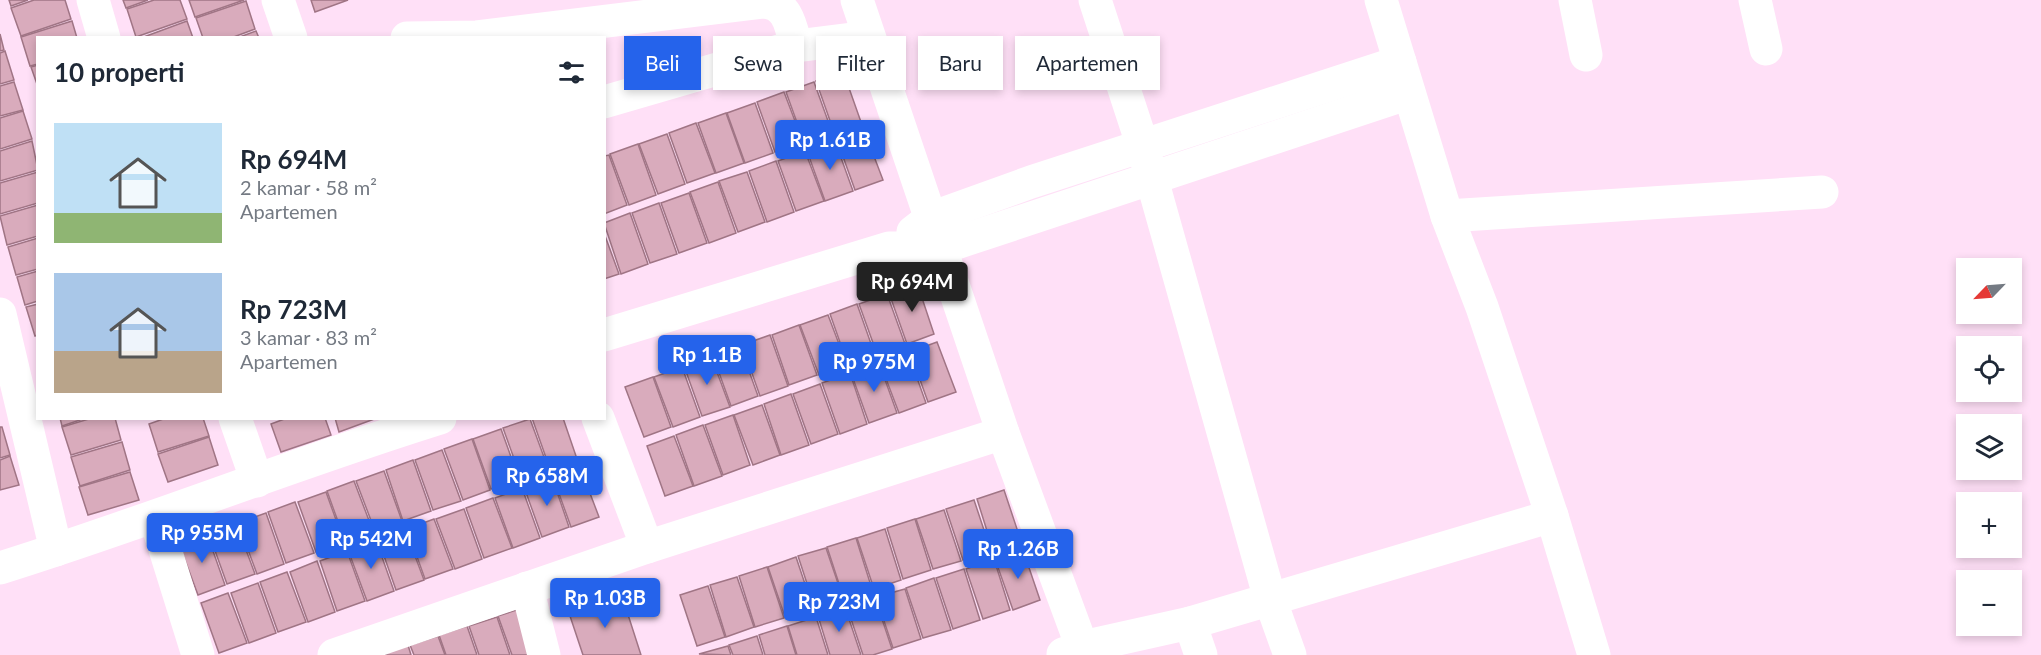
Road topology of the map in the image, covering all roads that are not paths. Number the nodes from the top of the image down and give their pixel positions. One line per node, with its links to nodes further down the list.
1 (93, 0): 8 (street)
2 (278, 0): 9 (street)
3 (857, 0): 12 (street)
4 (1095, 0): 21 (street)
5 (1381, 0): 15 (street)
6 (1575, 0): 14 (street)
7 (1755, 0): 13 (street)
8 (103, 36)
9 (290, 36)
10 (485, 36): 11 (street)
11 (793, 36)
12 (868, 36)
13 (1766, 49)
14 (1586, 55)
15 (1400, 62): 18 (street); 20 (street)
16 (713, 70): 19 (street)
17 (886, 90): 25 (street)
18 (1410, 93): 20 (street); 24 (street)
19 (606, 101)
20 (1322, 105): 21 (street); 22 (street)
21 (1142, 144): 22 (street); 25 (street)
22 (1151, 177): 25 (street); 39 (street)
23 (1822, 192): 24 (street)
24 (1447, 216): 33 (street)
25 (936, 233): 27 (street); 31 (street)
26 (0, 314): 36 (street)
27 (606, 334)
28 (236, 420): 32 (street)
29 (432, 420): 32 (street)
30 (599, 420): 35 (street)
31 (1003, 433): 35 (street); 41 (street)
32 (257, 481): 34 (street)
33 (1552, 516): 39 (street); 47 (street)
34 (155, 518): 36 (street); 42 (street)
35 (647, 547): 38 (street)
36 (56, 550): 37 (street)
37 (0, 568)
38 (527, 588): 43 (street); 44 (street)
39 (1270, 599): 40 (street); 46 (street)
40 (1190, 623): 41 (street); 45 (street)
41 (1071, 651)
42 (198, 655)
43 (334, 655)
44 (544, 655)
45 (1201, 655)
46 (1290, 655)
47 (1594, 655)

